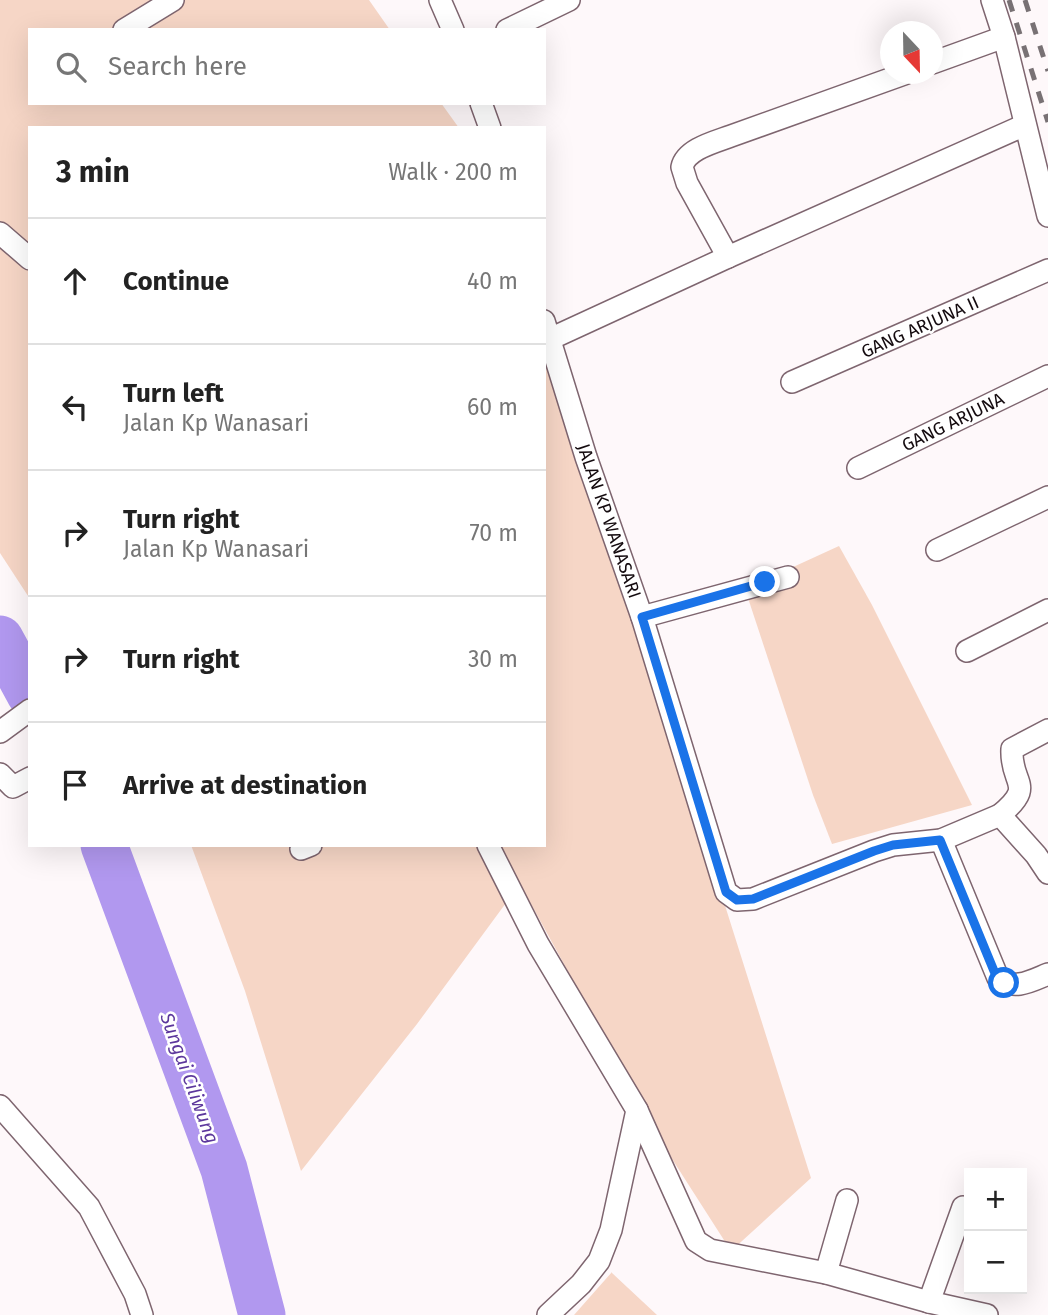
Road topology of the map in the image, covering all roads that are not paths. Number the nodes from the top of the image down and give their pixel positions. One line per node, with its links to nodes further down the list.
1 (173, 0): 5 (street)
2 (440, 0): 6 (street)
3 (569, 0): 7 (street)
4 (992, 0): 8 (street)
5 (127, 28)
6 (452, 28)
7 (511, 28)
8 (1004, 37): 9 (street); 12 (street)
9 (943, 59)
10 (880, 83): 16 (street)
11 (482, 105): 13 (street)
12 (1025, 125): 14 (street); 16 (street)
13 (489, 126)
14 (1048, 216)
15 (0, 233): 17 (street)
16 (727, 257): 19 (street)
17 (28, 258)
18 (1048, 270): 21 (street, GANG ARJUNA II)
19 (547, 330): 27 (street, JALAN KP WANASARI)
20 (1048, 376): 22 (street, GANG ARJUNA)
21 (792, 382)
22 (858, 468)
23 (1048, 498): 24 (street)
24 (937, 550)
25 (788, 577): 27 (street)
26 (1048, 610): 28 (street)
27 (642, 617): 33 (street, JALAN KP WANASARI)
28 (967, 651)
29 (28, 711): 31 (street)
30 (1048, 730): 32 (street)
31 (0, 732)
32 (1000, 815): 33 (street, JALAN KP WANASARI); 35 (street)
33 (940, 840): 37 (street)
34 (489, 847): 39 (street)
35 (1042, 851): 36 (street)
36 (1048, 873)
37 (1048, 974)
38 (0, 1106): 44 (street)
39 (638, 1110): 42 (street); 45 (street)
40 (847, 1200): 42 (street)
41 (963, 1207): 43 (street)
42 (826, 1273): 43 (street)
43 (929, 1302): 46 (street)
44 (142, 1315)
45 (548, 1315)
46 (987, 1315)

